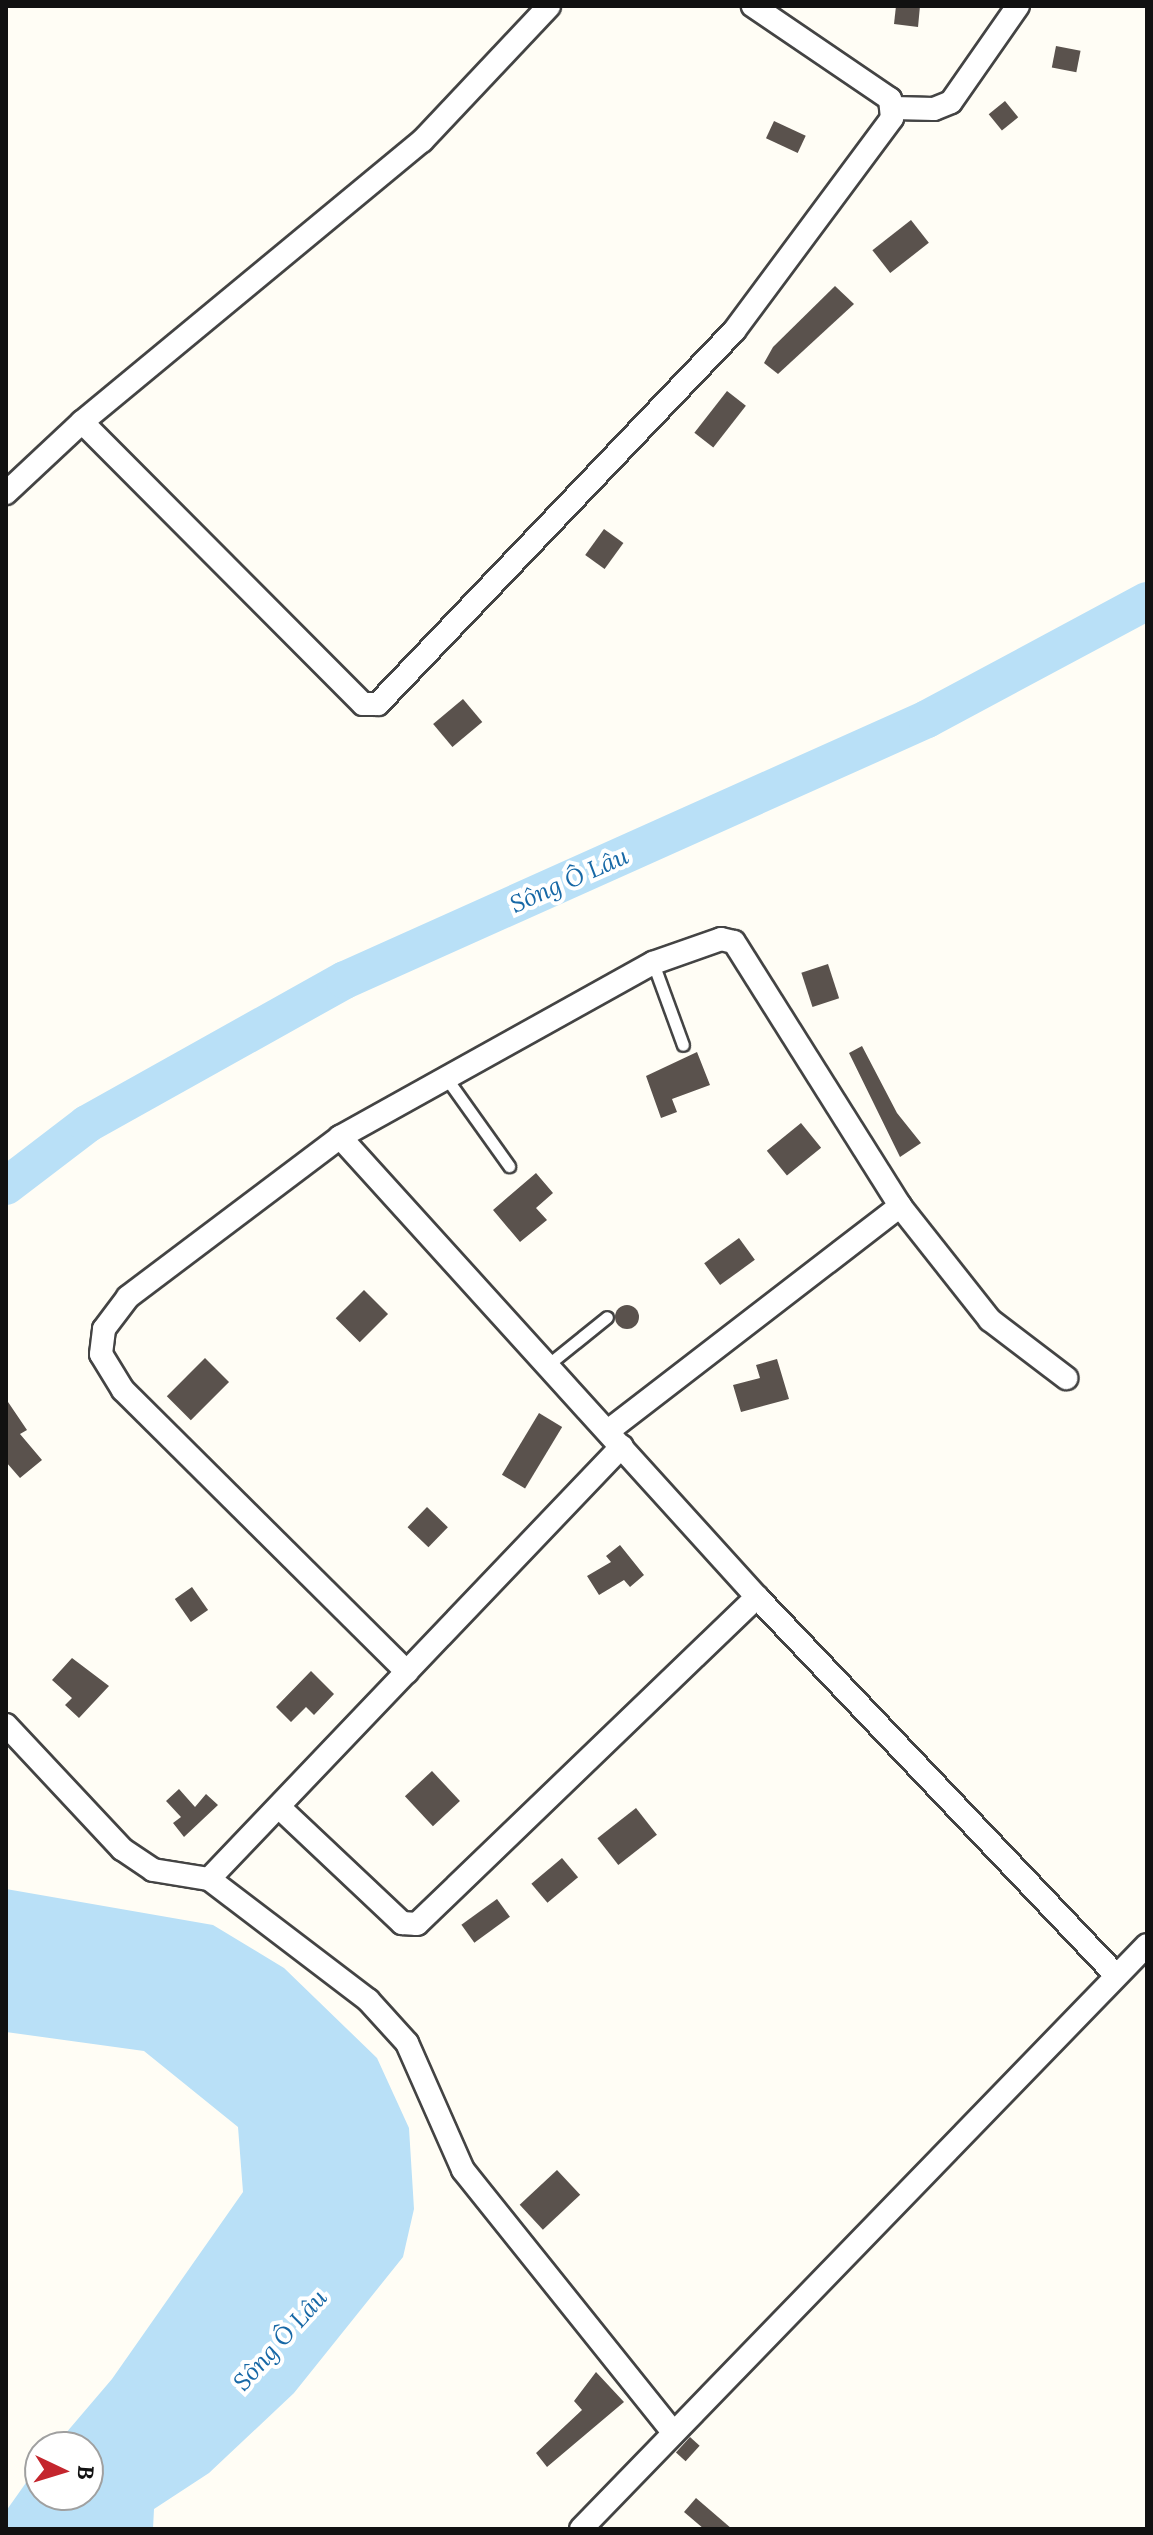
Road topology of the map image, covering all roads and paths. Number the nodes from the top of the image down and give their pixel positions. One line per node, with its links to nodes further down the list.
1 (549, 6): 5 (street)
2 (753, 6): 4 (street)
3 (1018, 6): 4 (street)
4 (894, 108): 5 (street)
5 (82, 422): 6 (street)
6 (6, 493)
7 (653, 963): 8 (lane); 9 (street); 12 (street)
8 (683, 1045)
9 (447, 1079): 10 (street); 11 (lane)
10 (340, 1137): 14 (street); 18 (street)
11 (509, 1166)
12 (900, 1206): 15 (street); 16 (street)
13 (607, 1317): 14 (lane)
14 (550, 1363): 16 (street)
15 (1066, 1378)
16 (615, 1438): 17 (street); 18 (street)
17 (757, 1597): 20 (street); 23 (street)
18 (407, 1672): 20 (street)
19 (6, 1725): 21 (street)
20 (280, 1808): 21 (street)
21 (209, 1879): 24 (street)
22 (1147, 1945): 23 (street)
23 (1116, 1975): 24 (street)
24 (672, 2431): 25 (street)
25 (581, 2529)

